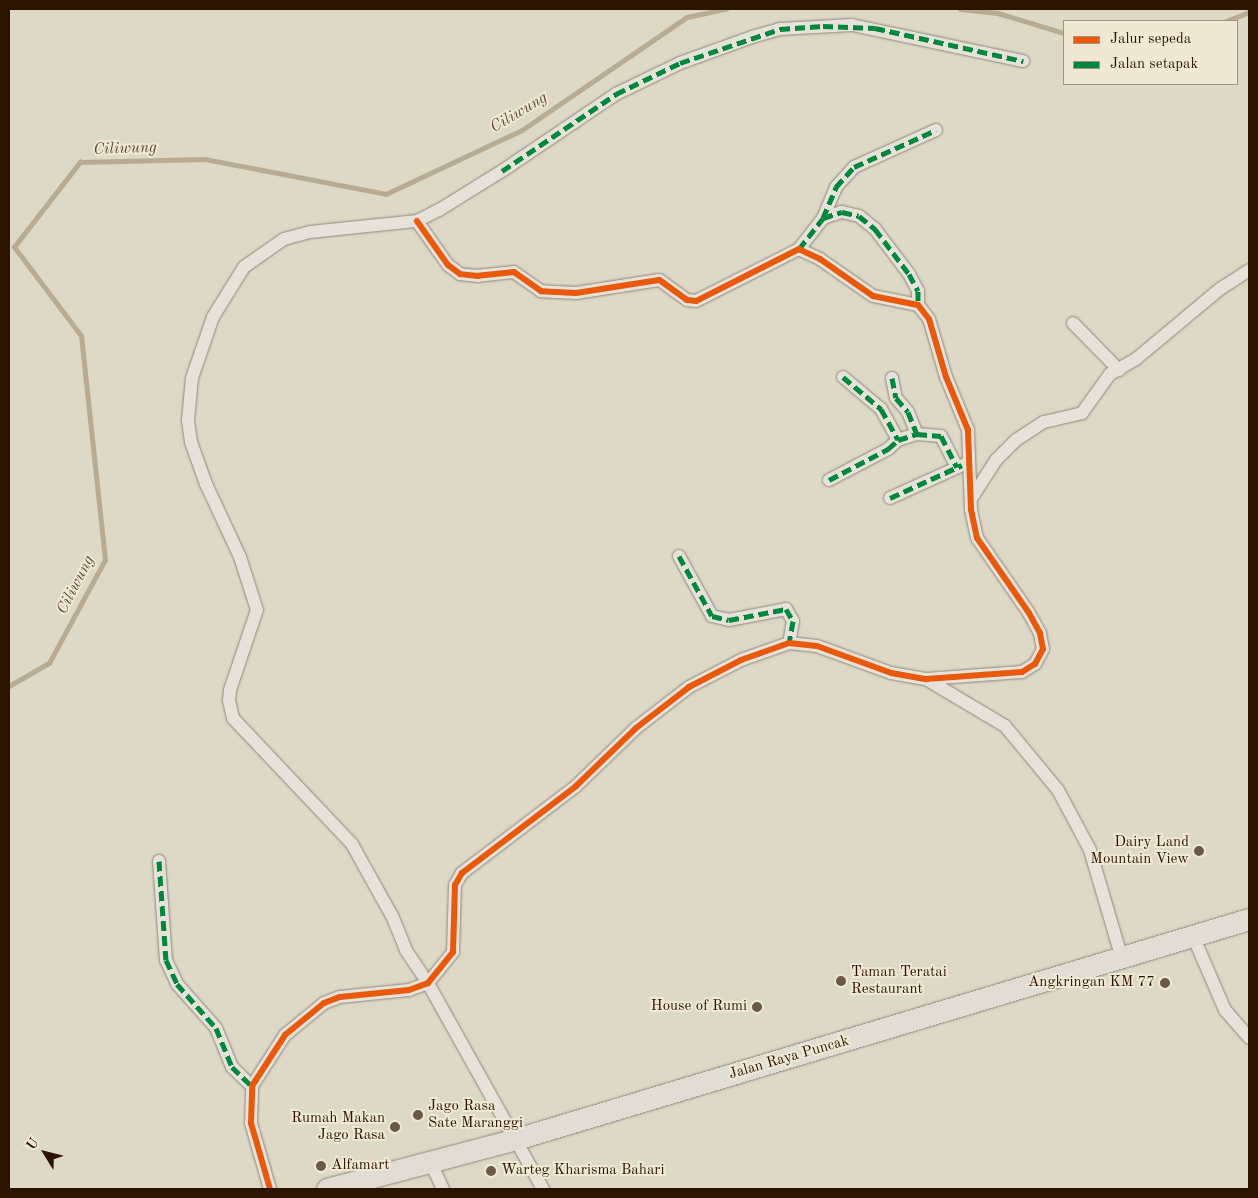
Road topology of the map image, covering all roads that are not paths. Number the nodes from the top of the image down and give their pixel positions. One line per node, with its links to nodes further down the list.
1 (1023, 61): 4 (street)
2 (936, 130): 3 (street)
3 (822, 218): 5 (street); 7 (street)
4 (417, 221): 5 (street); 26 (street)
5 (799, 249): 7 (street)
6 (1249, 270): 9 (street)
7 (918, 305): 14 (street)
8 (1073, 322): 9 (street)
9 (1119, 370): 18 (street)
10 (843, 377): 13 (street)
11 (892, 378): 12 (street)
12 (917, 434): 13 (street); 15 (street)
13 (898, 440): 16 (street)
14 (970, 461): 15 (street); 18 (street)
15 (958, 467): 17 (street)
16 (829, 480)
17 (890, 498)
18 (971, 499): 21 (street)
19 (679, 556): 20 (street)
20 (789, 643): 21 (street); 26 (street)
21 (926, 679): 25 (street)
22 (160, 861): 28 (street)
23 (1249, 920): 24 (highway, Jalan Raya Puncak)
24 (1192, 936): 25 (highway, Jalan Raya Puncak); 27 (street)
25 (1122, 959): 29 (highway, Jalan Raya Puncak)
26 (428, 983): 28 (street); 29 (street)
27 (1249, 1038)
28 (252, 1086): 31 (street)
29 (516, 1139): 30 (highway, Jalan Raya Puncak); 34 (street)
30 (430, 1160): 32 (highway, Jalan Raya Puncak); 33 (street)
31 (270, 1189)
32 (327, 1189)
33 (443, 1189)
34 (543, 1189)

